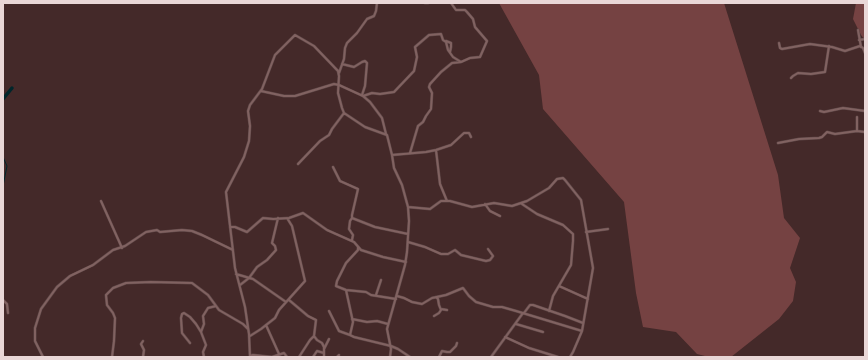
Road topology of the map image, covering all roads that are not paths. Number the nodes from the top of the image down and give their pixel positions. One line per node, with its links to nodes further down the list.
1 (377, 3): 13 (street)
2 (451, 3): 11 (street)
3 (858, 30): 5 (street)
4 (865, 38): 5 (street)
5 (859, 40): 8 (street)
6 (779, 43): 7 (street)
7 (829, 46): 8 (street); 15 (street)
8 (861, 47): 9 (street)
9 (865, 53)
10 (453, 57): 11 (street); 12 (street); 18 (street)
11 (461, 62): 12 (street)
12 (452, 63): 29 (street)
13 (342, 64): 14 (street); 18 (street)
14 (339, 73): 16 (street); 17 (street)
15 (791, 78)
16 (338, 84): 17 (street); 18 (street); 21 (street)
17 (261, 91): 42 (street)
18 (363, 95): 25 (street)
19 (820, 111): 20 (street)
20 (865, 111)
21 (344, 113): 25 (street); 31 (street)
22 (857, 117): 23 (street)
23 (857, 131): 24 (street); 27 (street)
24 (865, 132)
25 (386, 135): 30 (street)
26 (471, 137): 28 (street)
27 (778, 143)
28 (436, 150): 29 (street); 34 (street)
29 (410, 153): 30 (street)
30 (392, 155): 37 (street)
31 (298, 164)
32 (333, 167): 41 (street)
33 (101, 201): 49 (street)
34 (447, 201): 35 (street); 37 (street)
35 (485, 204): 36 (street); 38 (street)
36 (522, 204): 44 (street); 59 (street)
37 (408, 207): 45 (street)
38 (500, 216)
39 (278, 218): 40 (street); 42 (street); 56 (street)
40 (287, 218): 46 (street); 66 (street)
41 (352, 218): 45 (street); 46 (street)
42 (230, 227): 51 (street)
43 (608, 229): 44 (street)
44 (586, 232): 64 (street)
45 (408, 234): 47 (street)
46 (352, 241): 48 (street)
47 (408, 242): 50 (street); 54 (street)
48 (358, 247): 52 (street); 53 (street)
49 (122, 248): 51 (street); 95 (street)
50 (488, 249)
51 (233, 250): 55 (street)
52 (358, 250): 53 (street); 60 (street)
53 (361, 250): 54 (street)
54 (406, 262): 62 (street)
55 (236, 274): 56 (street); 58 (street)
56 (249, 278): 58 (street); 66 (street)
57 (381, 280): 61 (street)
58 (240, 285): 80 (street)
59 (559, 286): 64 (street); 71 (street)
60 (347, 290): 61 (street); 75 (street)
61 (376, 295): 62 (street)
62 (396, 297): 63 (street); 76 (street)
63 (436, 298): 68 (street); 73 (street)
64 (588, 299): 78 (street)
65 (3, 300): 72 (street)
66 (287, 301): 79 (street); 86 (street)
67 (216, 306): 80 (street); 82 (street); 96 (street)
68 (441, 309): 69 (street); 74 (street)
69 (447, 310)
70 (329, 311): 84 (street)
71 (549, 311): 73 (street); 78 (street)
72 (8, 313)
73 (523, 313): 77 (street); 81 (street)
74 (434, 316)
75 (352, 319): 76 (street); 84 (street)
76 (388, 324): 92 (street)
77 (516, 324): 83 (street); 87 (street)
78 (583, 324): 81 (street)
79 (266, 325): 85 (street); 94 (street)
80 (249, 330): 85 (street)
81 (582, 331): 109 (street)
82 (201, 332): 90 (street); 98 (street)
83 (543, 332)
84 (350, 335): 92 (street)
85 (250, 336): 99 (street)
86 (314, 336): 93 (street); 101 (street)
87 (505, 337): 107 (street); 108 (street)
88 (329, 339): 93 (street)
89 (142, 341): 97 (street)
90 (190, 343)
91 (457, 343): 106 (street)
92 (391, 346): 104 (street); 105 (street)
93 (324, 352): 102 (street); 103 (street)
94 (279, 354): 99 (street); 100 (street)
95 (44, 357)
96 (112, 357)
97 (143, 357)
98 (204, 357)
99 (250, 357)
100 (287, 357)
101 (299, 357)
102 (313, 357)
103 (324, 357)
104 (390, 357)
105 (410, 357)
106 (439, 357)
107 (491, 357)
108 (558, 357)
109 (570, 357)

